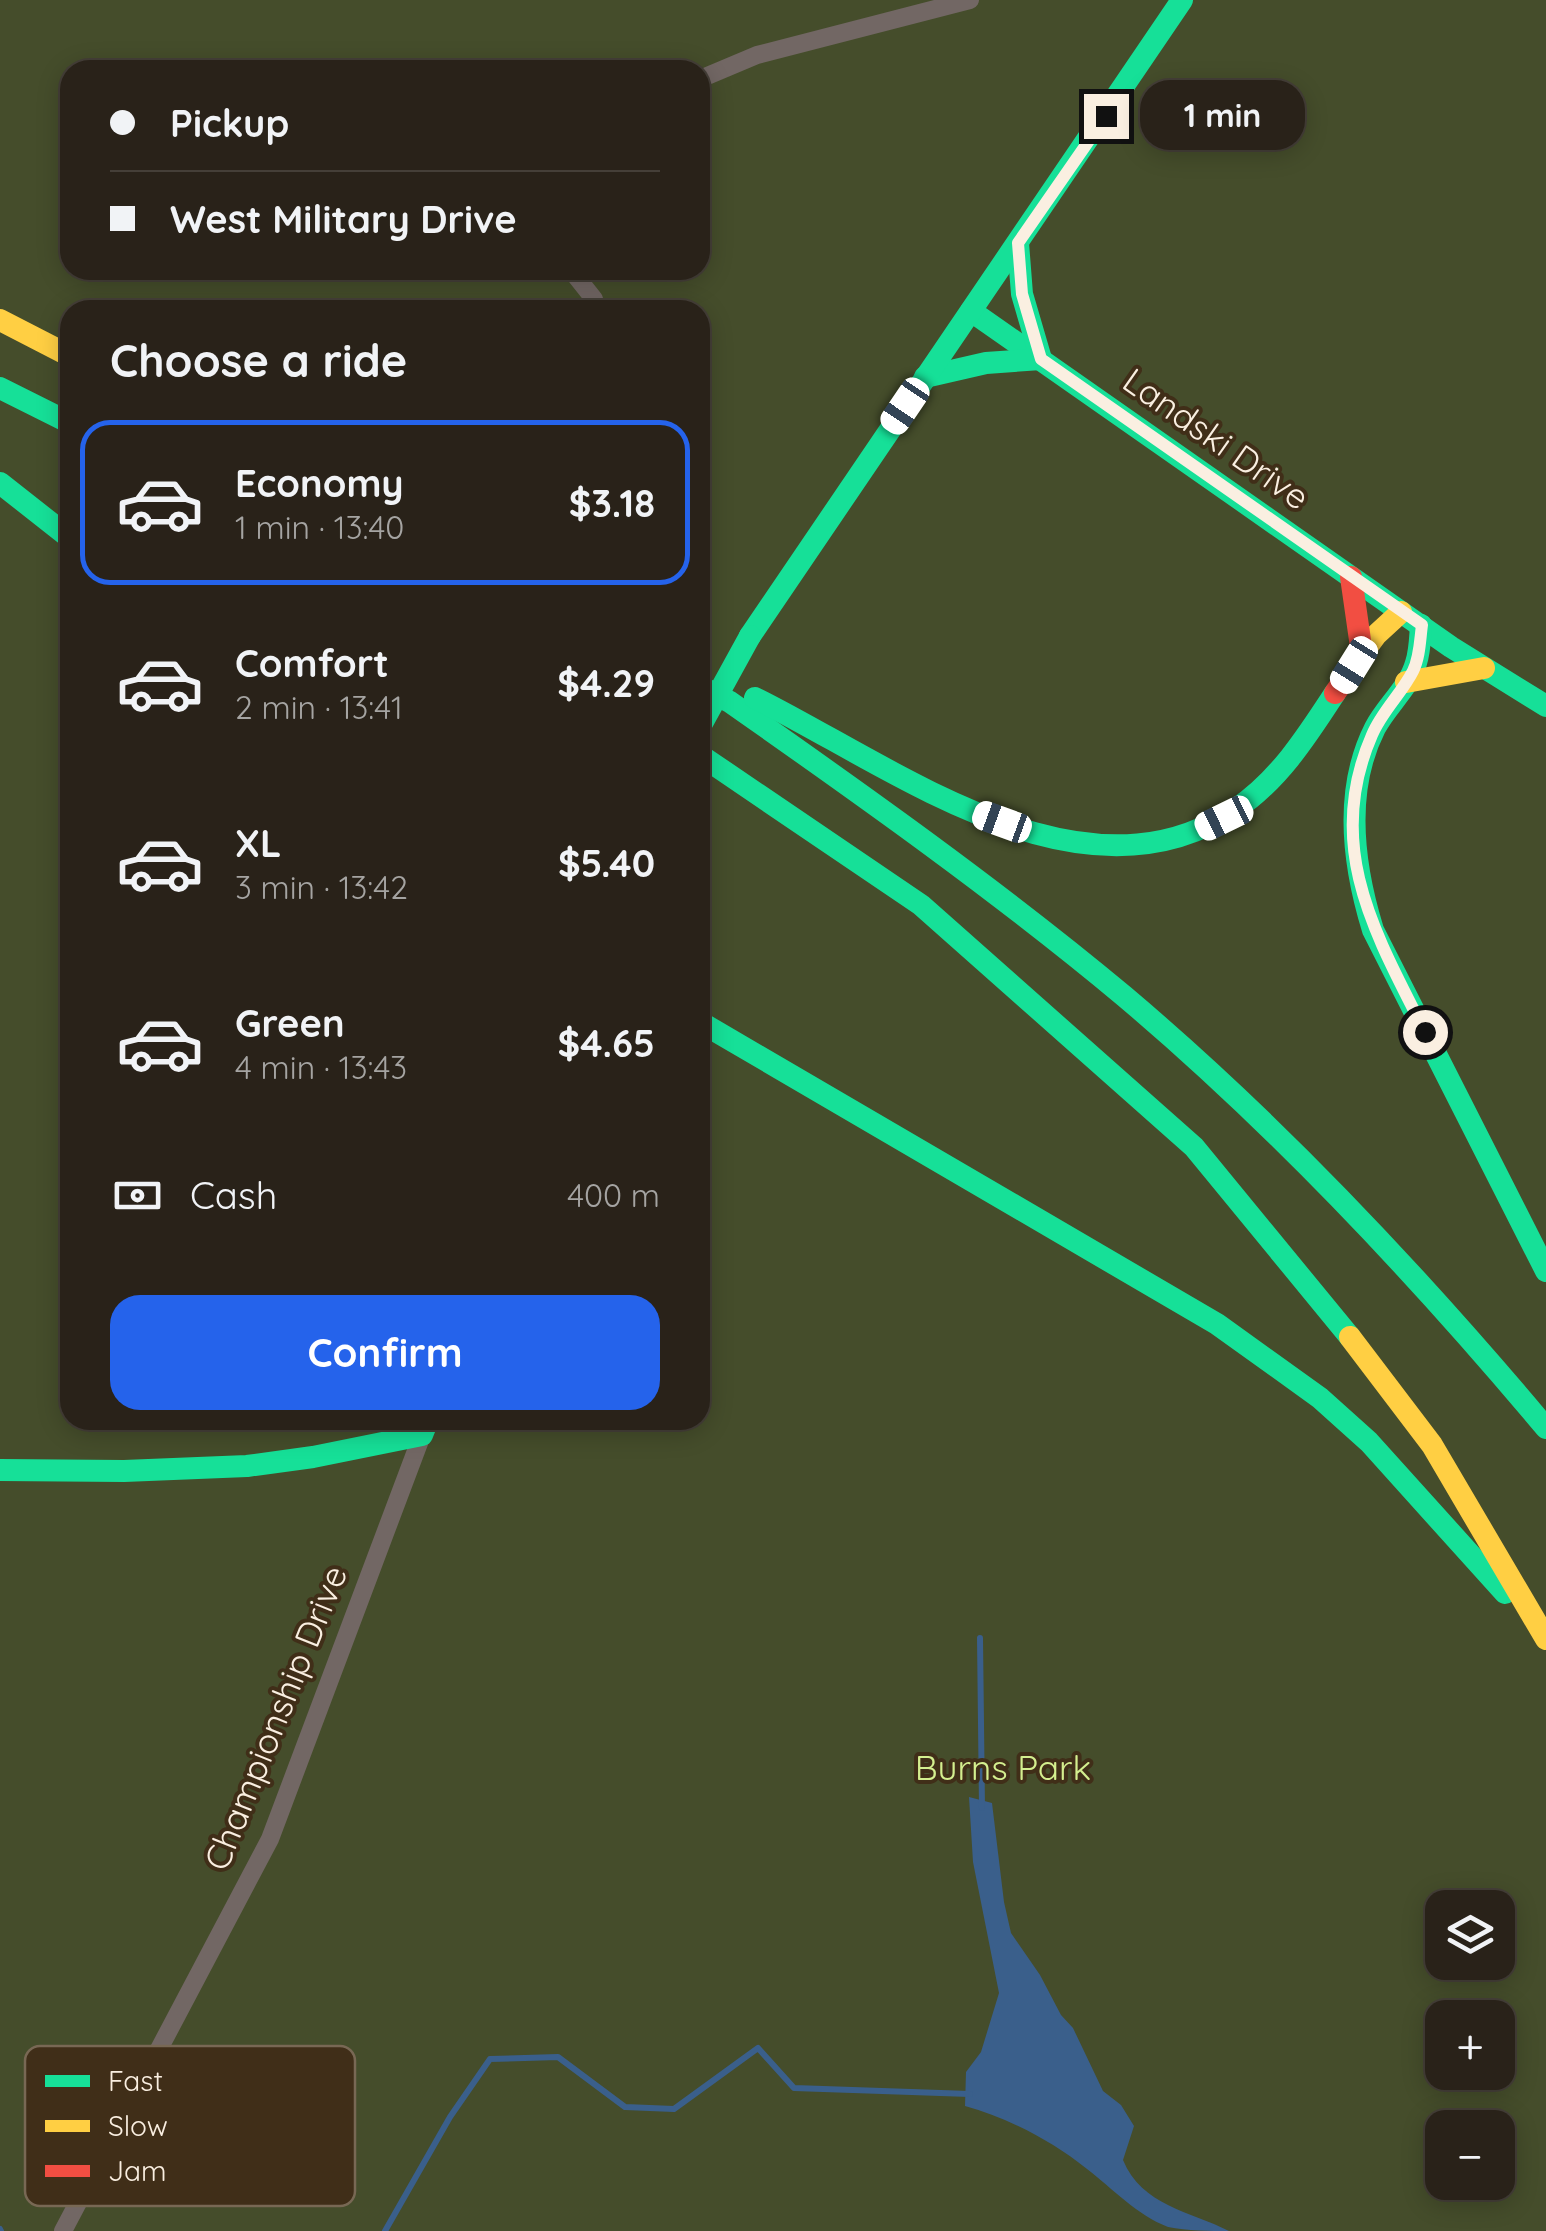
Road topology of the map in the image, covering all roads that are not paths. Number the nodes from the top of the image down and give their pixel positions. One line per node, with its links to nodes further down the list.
1 (970, 0): 3 (street)
2 (1182, 0): 4 (main road)
3 (710, 75)
4 (1018, 243): 7 (main road); 10 (main road)
5 (579, 280): 6 (street)
6 (594, 300)
7 (970, 311): 10 (main road, Landski Drive); 11 (main road)
8 (0, 320): 9 (main road)
9 (60, 351)
10 (1041, 359): 11 (main road); 16 (main road, Landski Drive)
11 (924, 377): 25 (main road, bridge)
12 (0, 388): 13 (main road)
13 (60, 418)
14 (0, 483): 15 (main road)
15 (60, 530)
16 (1351, 577): 17 (main road, Landski Drive); 19 (main road)
17 (1401, 612): 18 (main road, Landski Drive); 19 (main road)
18 (1422, 625): 20 (main road, Landski Drive); 21 (main road)
19 (1362, 654): 23 (main road)
20 (1484, 668): 21 (main road); 24 (main road, Landski Drive)
21 (1406, 682): 28 (main road)
22 (710, 691): 23 (main road)
23 (730, 702): 29 (main road)
24 (1546, 706)
25 (710, 708)
26 (710, 762): 33 (main road)
27 (710, 1028): 33 (main road)
28 (1546, 1271)
29 (1546, 1428)
30 (417, 1430): 32 (main road)
31 (424, 1430): 34 (street, Championship Drive)
32 (0, 1470)
33 (1544, 1636)
34 (161, 2046)
35 (76, 2206): 36 (street, Championship Drive)
36 (63, 2231)

